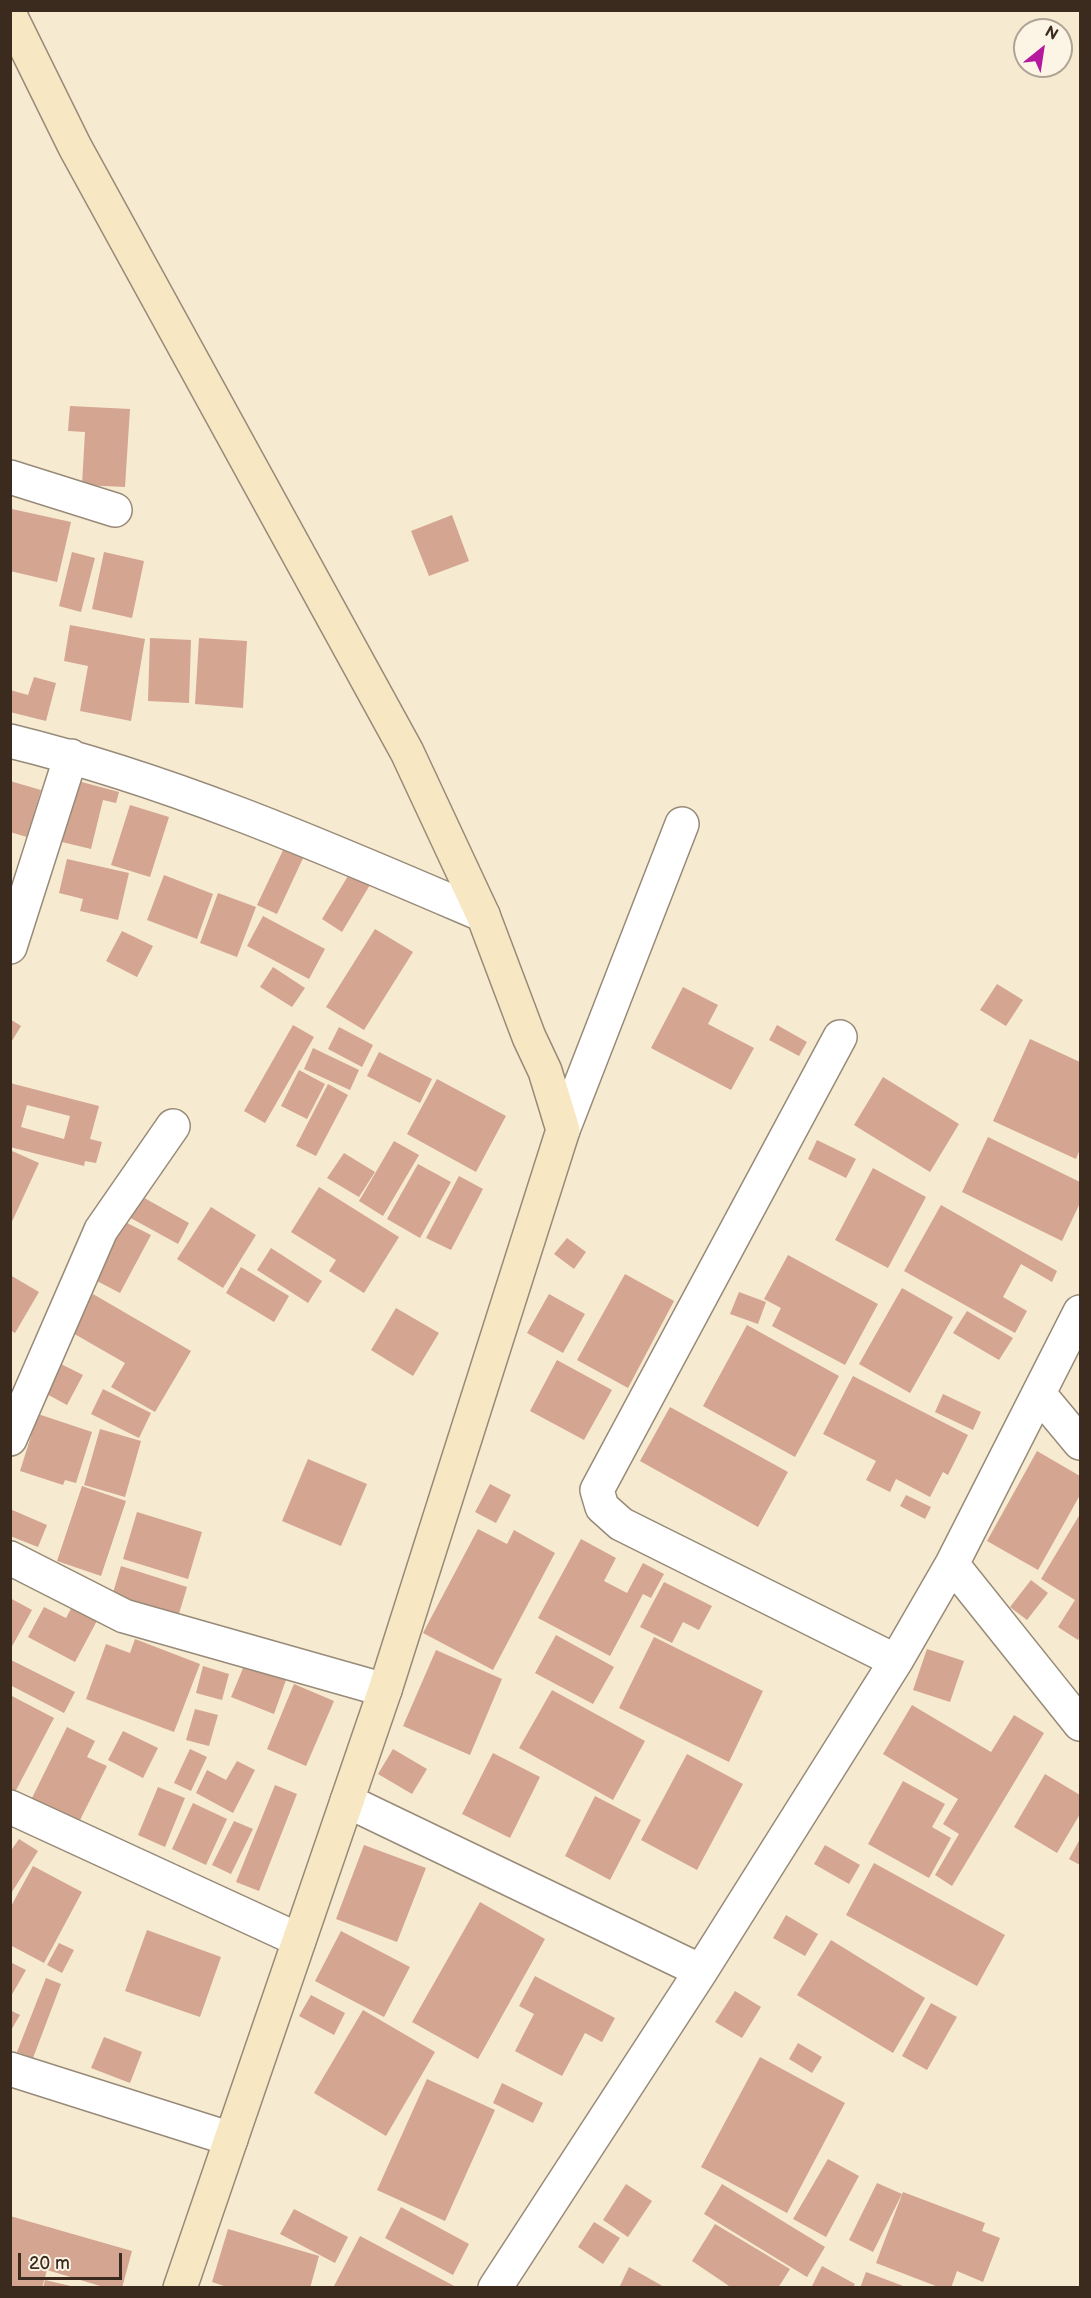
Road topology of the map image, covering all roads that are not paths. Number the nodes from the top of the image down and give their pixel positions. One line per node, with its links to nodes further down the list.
1 (10, 15): 7 (street)
2 (10, 477): 3 (street)
3 (116, 510)
4 (10, 741): 5 (street)
5 (71, 756): 7 (street); 8 (street)
6 (682, 824): 11 (street)
7 (483, 915): 11 (street)
8 (10, 947)
9 (840, 1036): 18 (street)
10 (173, 1126): 14 (street)
11 (563, 1130): 19 (street)
12 (1080, 1312): 13 (street)
13 (1040, 1395): 15 (street); 17 (street)
14 (10, 1438)
15 (1080, 1443)
16 (10, 1558): 19 (street)
17 (952, 1564): 18 (street); 20 (street)
18 (896, 1661): 24 (street)
19 (385, 1690): 21 (street)
20 (1080, 1724)
21 (347, 1801): 23 (street); 24 (street)
22 (10, 1807): 23 (street)
23 (299, 1940): 26 (street)
24 (701, 1971): 28 (street)
25 (10, 2069): 26 (street)
26 (231, 2139): 27 (street)
27 (180, 2288)
28 (495, 2288)

